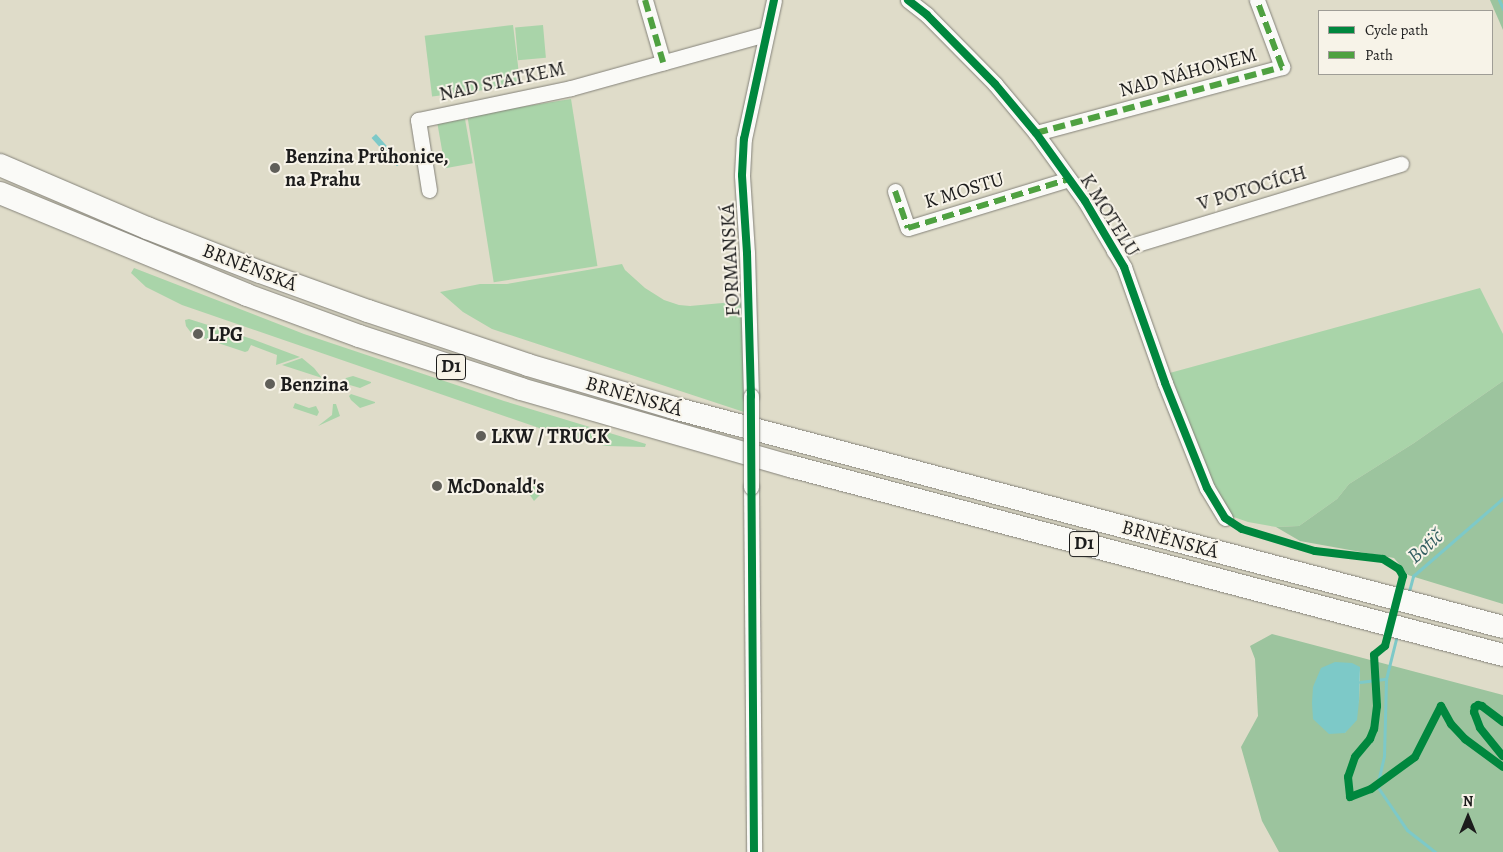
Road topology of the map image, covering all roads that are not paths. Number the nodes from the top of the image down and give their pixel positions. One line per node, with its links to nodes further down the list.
1 (645, 0): 6 (street)
2 (774, 0): 5 (street, FORMANSKÁ)
3 (908, 0): 7 (street, K MOTELU)
4 (1257, 0): 7 (street, NAD NÁHONEM)
5 (766, 34): 6 (street, NAD STATKEM); 18 (street, FORMANSKÁ, bridge)
6 (663, 62): 11 (street, NAD STATKEM)
7 (1036, 133): 10 (street, K MOTELU)
8 (1401, 164): 14 (street, V POTOCÍCH)
9 (0, 165): 16 (highway, BRNĚNSKÁ / D1)
10 (1069, 179): 12 (street, K MOSTU); 14 (street, K MOTELU)
11 (429, 190)
12 (895, 191)
13 (0, 193): 17 (highway, BRNĚNSKÁ / D1)
14 (1114, 251): 15 (street, K MOTELU)
15 (1225, 518)
16 (1503, 627)
17 (1503, 655)
18 (754, 852)

